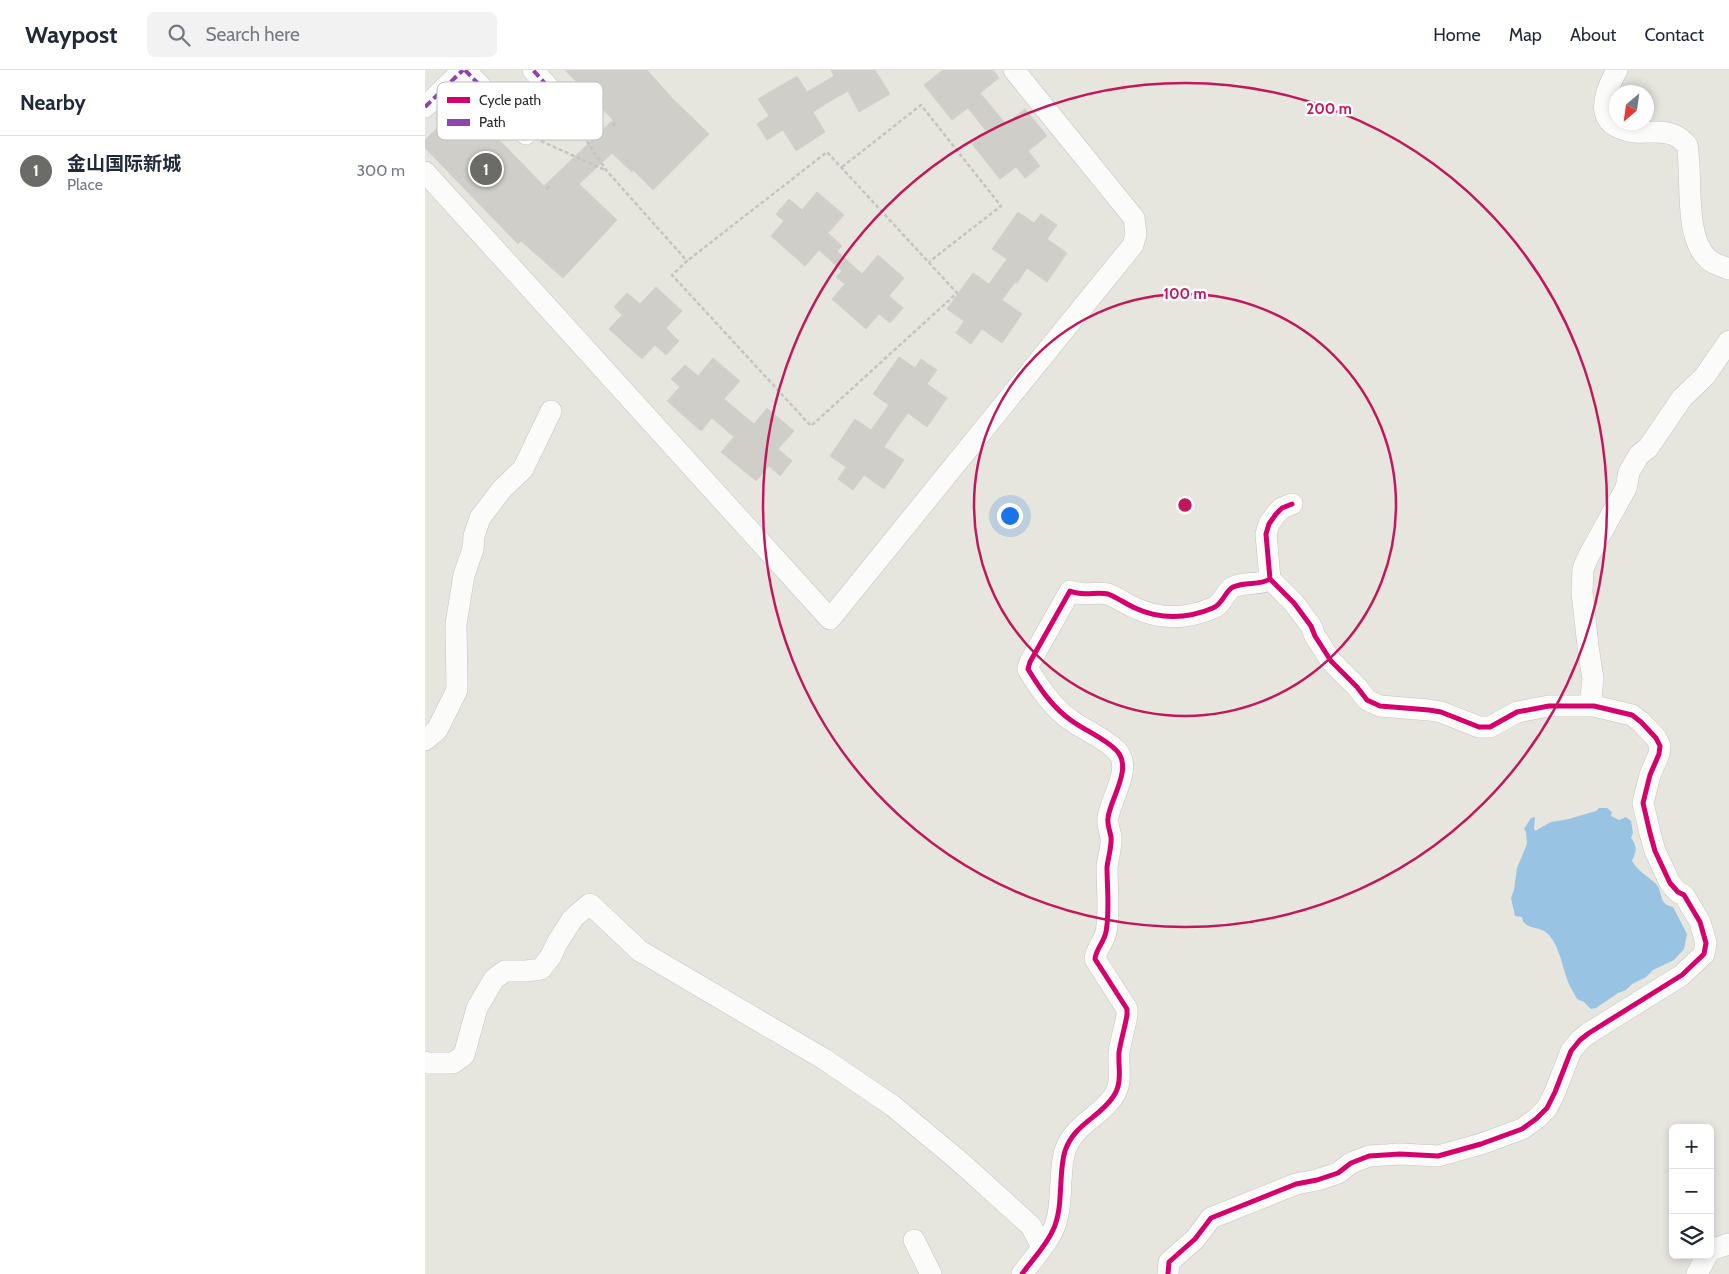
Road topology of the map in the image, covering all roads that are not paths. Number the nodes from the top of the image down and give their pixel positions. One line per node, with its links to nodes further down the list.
1 (464, 70): 5 (street); 6 (street)
2 (533, 70): 7 (street)
3 (1014, 70): 10 (street)
4 (1617, 70): 11 (street)
5 (451, 82)
6 (476, 82)
7 (544, 82)
8 (437, 95): 9 (street)
9 (425, 106)
10 (425, 172)
11 (1729, 269)
12 (1729, 340): 16 (street)
13 (551, 411): 17 (street)
14 (1292, 504): 15 (street)
15 (1270, 579): 16 (street); 21 (street)
16 (1590, 706): 26 (street)
17 (425, 740)
18 (425, 1062): 21 (street)
19 (914, 1240): 24 (street)
20 (1729, 1244): 22 (street)
21 (1042, 1247): 25 (street)
22 (1714, 1249)
23 (1705, 1259): 27 (street)
24 (931, 1274)
25 (1022, 1274)
26 (1168, 1274)
27 (1697, 1274)

